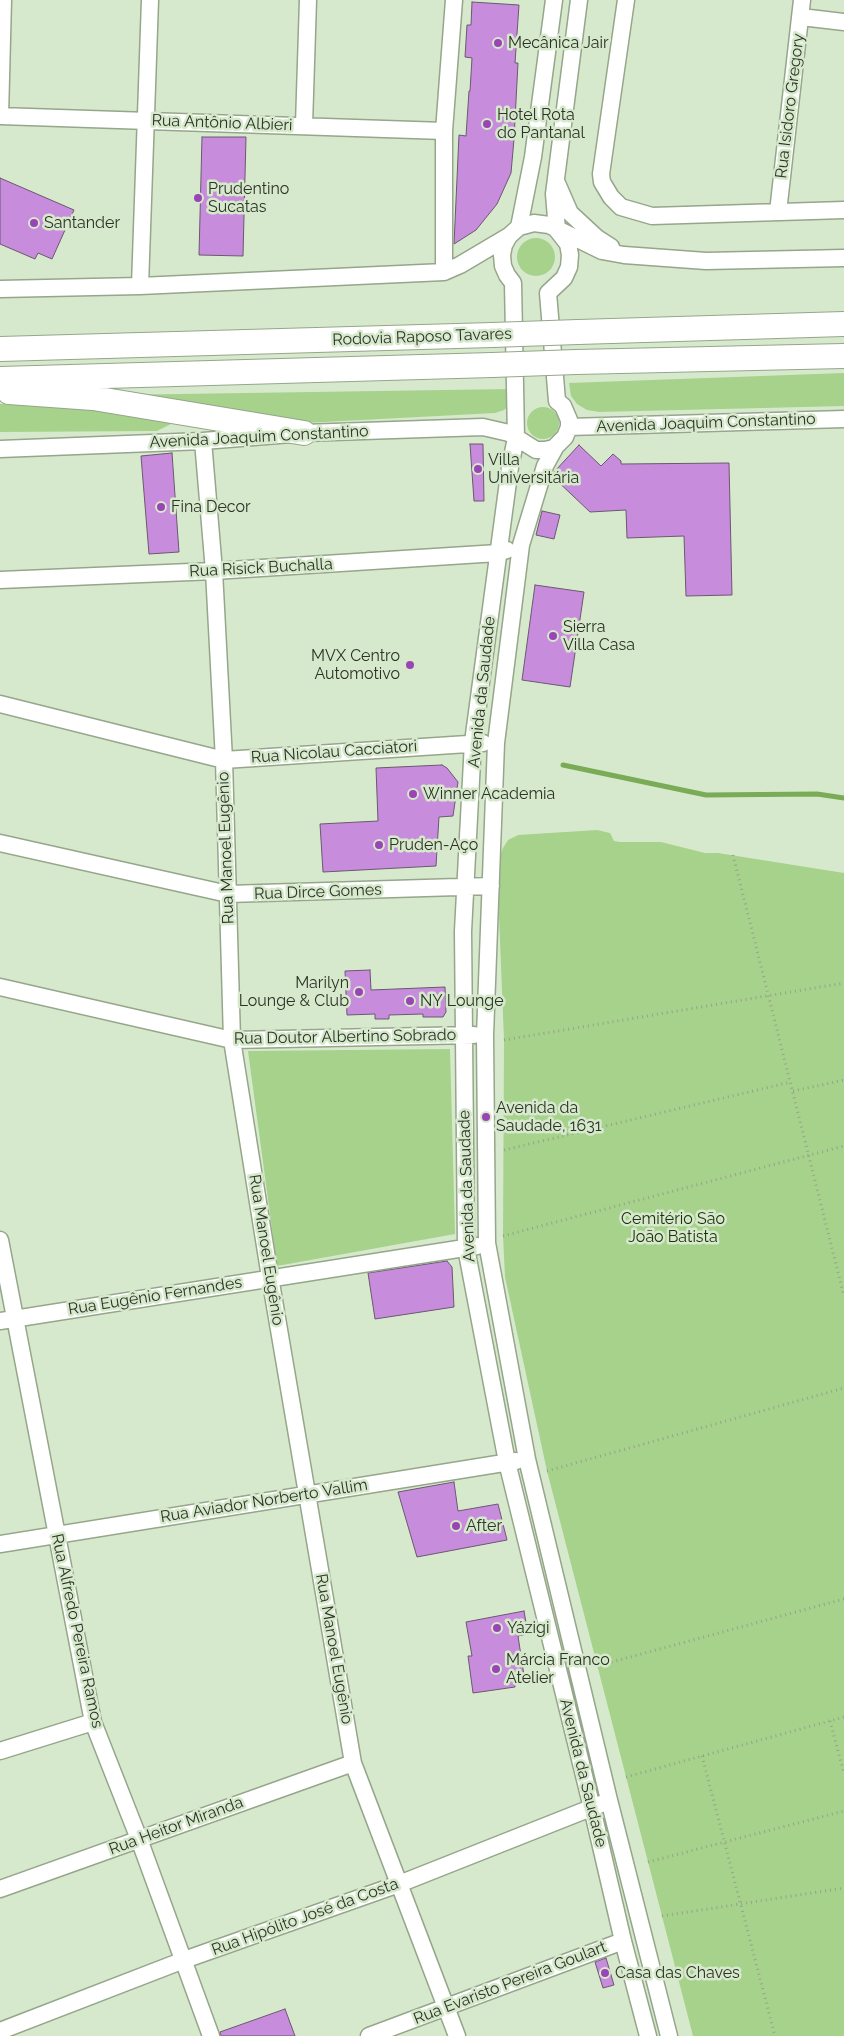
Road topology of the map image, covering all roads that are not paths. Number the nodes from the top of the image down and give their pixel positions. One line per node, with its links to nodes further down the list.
1 (3, 0): 11 (street)
2 (150, 0): 12 (street)
3 (308, 0): 13 (street)
4 (454, 0): 14 (street)
5 (554, 0): 19 (street, Avenida da Saudade)
6 (579, 0): 15 (street)
7 (626, 0): 17 (street)
8 (802, 0): 9 (street, Rua Isidoro Gregory)
9 (800, 17): 10 (street); 17 (street, Rua Isidoro Gregory)
10 (844, 22)
11 (0, 116): 12 (street, Rua Antônio Albieri)
12 (146, 120): 13 (street, Rua Antônio Albieri); 23 (street)
13 (304, 125): 14 (street, Rua Antônio Albieri)
14 (444, 131): 22 (street)
15 (556, 179): 18 (street); 20 (street)
16 (844, 210): 17 (street)
17 (778, 212)
18 (557, 230): 19 (street); 20 (street); 33 (street)
19 (514, 232): 22 (street); 35 (street, Avenida da Saudade)
20 (624, 255): 21 (street)
21 (844, 258)
22 (444, 272): 23 (street)
23 (140, 286): 24 (street)
24 (0, 289)
25 (844, 324): 27 (highway, Rodovia Raposo Tavares, bridge)
26 (0, 344): 27 (highway)
27 (48, 348): 28 (highway, Rodovia Raposo Tavares)
28 (0, 349)
29 (844, 356): 30 (highway, Rodovia Raposo Tavares, bridge)
30 (0, 379)
31 (0, 392): 34 (highway)
32 (844, 419): 33 (street, Avenida Joaquim Constantino)
33 (569, 427): 37 (street, Avenida da Saudade)
34 (304, 433): 35 (street, Avenida Joaquim Constantino); 36 (street, Avenida Joaquim Constantino)
35 (516, 438): 37 (street, Avenida Joaquim Constantino); 40 (street, Avenida da Saudade)
36 (203, 441): 38 (street, Avenida Joaquim Constantino); 41 (street, Rua Manoel Eugênio)
37 (556, 446): 39 (street, Avenida da Saudade)
38 (0, 450)
39 (521, 545): 40 (street, Rua Risick Buchalla); 43 (street, Avenida da Saudade)
40 (498, 554): 41 (street, Rua Risick Buchalla); 44 (street, Avenida da Saudade)
41 (214, 571): 42 (street, Rua Risick Buchalla); 48 (street, Rua Manoel Eugênio)
42 (0, 580)
43 (512, 632): 44 (street); 47 (street, Avenida da Saudade)
44 (487, 635): 46 (street, Avenida da Saudade)
45 (0, 704): 48 (street, Rua Nicolau Cacciatori)
46 (474, 742): 47 (street, Rua Nicolau Cacciatori); 48 (street, Rua Nicolau Cacciatori); 51 (street, Avenida da Saudade)
47 (496, 743): 50 (street, Avenida da Saudade)
48 (224, 760): 52 (street, Rua Manoel Eugênio)
49 (0, 843): 52 (street, Rua Dirce Gomes)
50 (491, 886): 51 (street, Rua Dirce Gomes); 54 (street, Avenida da Saudade)
51 (466, 887): 52 (street, Rua Dirce Gomes); 55 (street, Avenida da Saudade)
52 (228, 894): 56 (street, Rua Manoel Eugênio)
53 (0, 987): 56 (street, Rua Doutor Albertino Sobrado)
54 (485, 1035): 55 (street, Rua Doutor Albertino Sobrado); 58 (street, Avenida da Saudade)
55 (464, 1036): 56 (street, Rua Doutor Albertino Sobrado); 59 (street, Avenida da Saudade)
56 (232, 1040): 60 (street, Rua Manoel Eugênio)
57 (0, 1240): 61 (street, Rua Alfredo Pereira Ramos)
58 (487, 1244): 59 (street, Rua Eugênio Fernandes); 62 (street, Avenida da Saudade)
59 (466, 1248): 60 (street, Rua Eugênio Fernandes); 63 (street, Avenida da Saudade)
60 (270, 1277): 61 (street, Rua Eugênio Fernandes); 64 (street, Rua Manoel Eugênio)
61 (7, 1320): 65 (street, Rua Alfredo Pereira Ramos)
62 (527, 1459): 63 (street, Rua Aviador Norberto Vallim); 70 (street, Avenida da Saudade)
63 (507, 1462): 64 (street, Rua Aviador Norberto Vallim); 71 (street, Avenida da Saudade)
64 (307, 1494): 65 (street, Rua Aviador Norberto Vallim); 69 (street, Rua Manoel Eugênio)
65 (57, 1535): 66 (street, Rua Aviador Norberto Vallim); 67 (street, Rua Alfredo Pereira Ramos)
66 (0, 1544)
67 (93, 1722): 68 (street); 72 (street, Rua Alfredo Pereira Ramos)
68 (0, 1751)
69 (353, 1763): 72 (street, Rua Heitor Miranda); 73 (street, Rua Manoel Eugênio)
70 (609, 1800): 71 (street, Rua Hipólito José da Costa); 83 (street, Avenida da Saudade)
71 (592, 1808): 73 (street, Rua Hipólito José da Costa); 75 (street, Avenida da Saudade)
72 (139, 1839): 74 (street, Rua Heitor Miranda); 76 (street, Rua Alfredo Pereira Ramos)
73 (399, 1884): 76 (street, Rua Hipólito José da Costa); 77 (street, Rua Manoel Eugênio)
74 (0, 1889)
75 (623, 1940): 77 (street, Rua Evaristo Pereira Goulart); 82 (street, Avenida da Saudade)
76 (184, 1960): 78 (street, Rua Hipólito José da Costa); 79 (street, Rua Alfredo Pereira Ramos)
77 (446, 2007): 80 (street, Rua Evaristo Pereira Goulart); 81 (street, Rua Manoel Eugênio)
78 (0, 2031)
79 (211, 2036)
80 (369, 2036)
81 (457, 2036)
82 (648, 2036)
83 (669, 2036)

